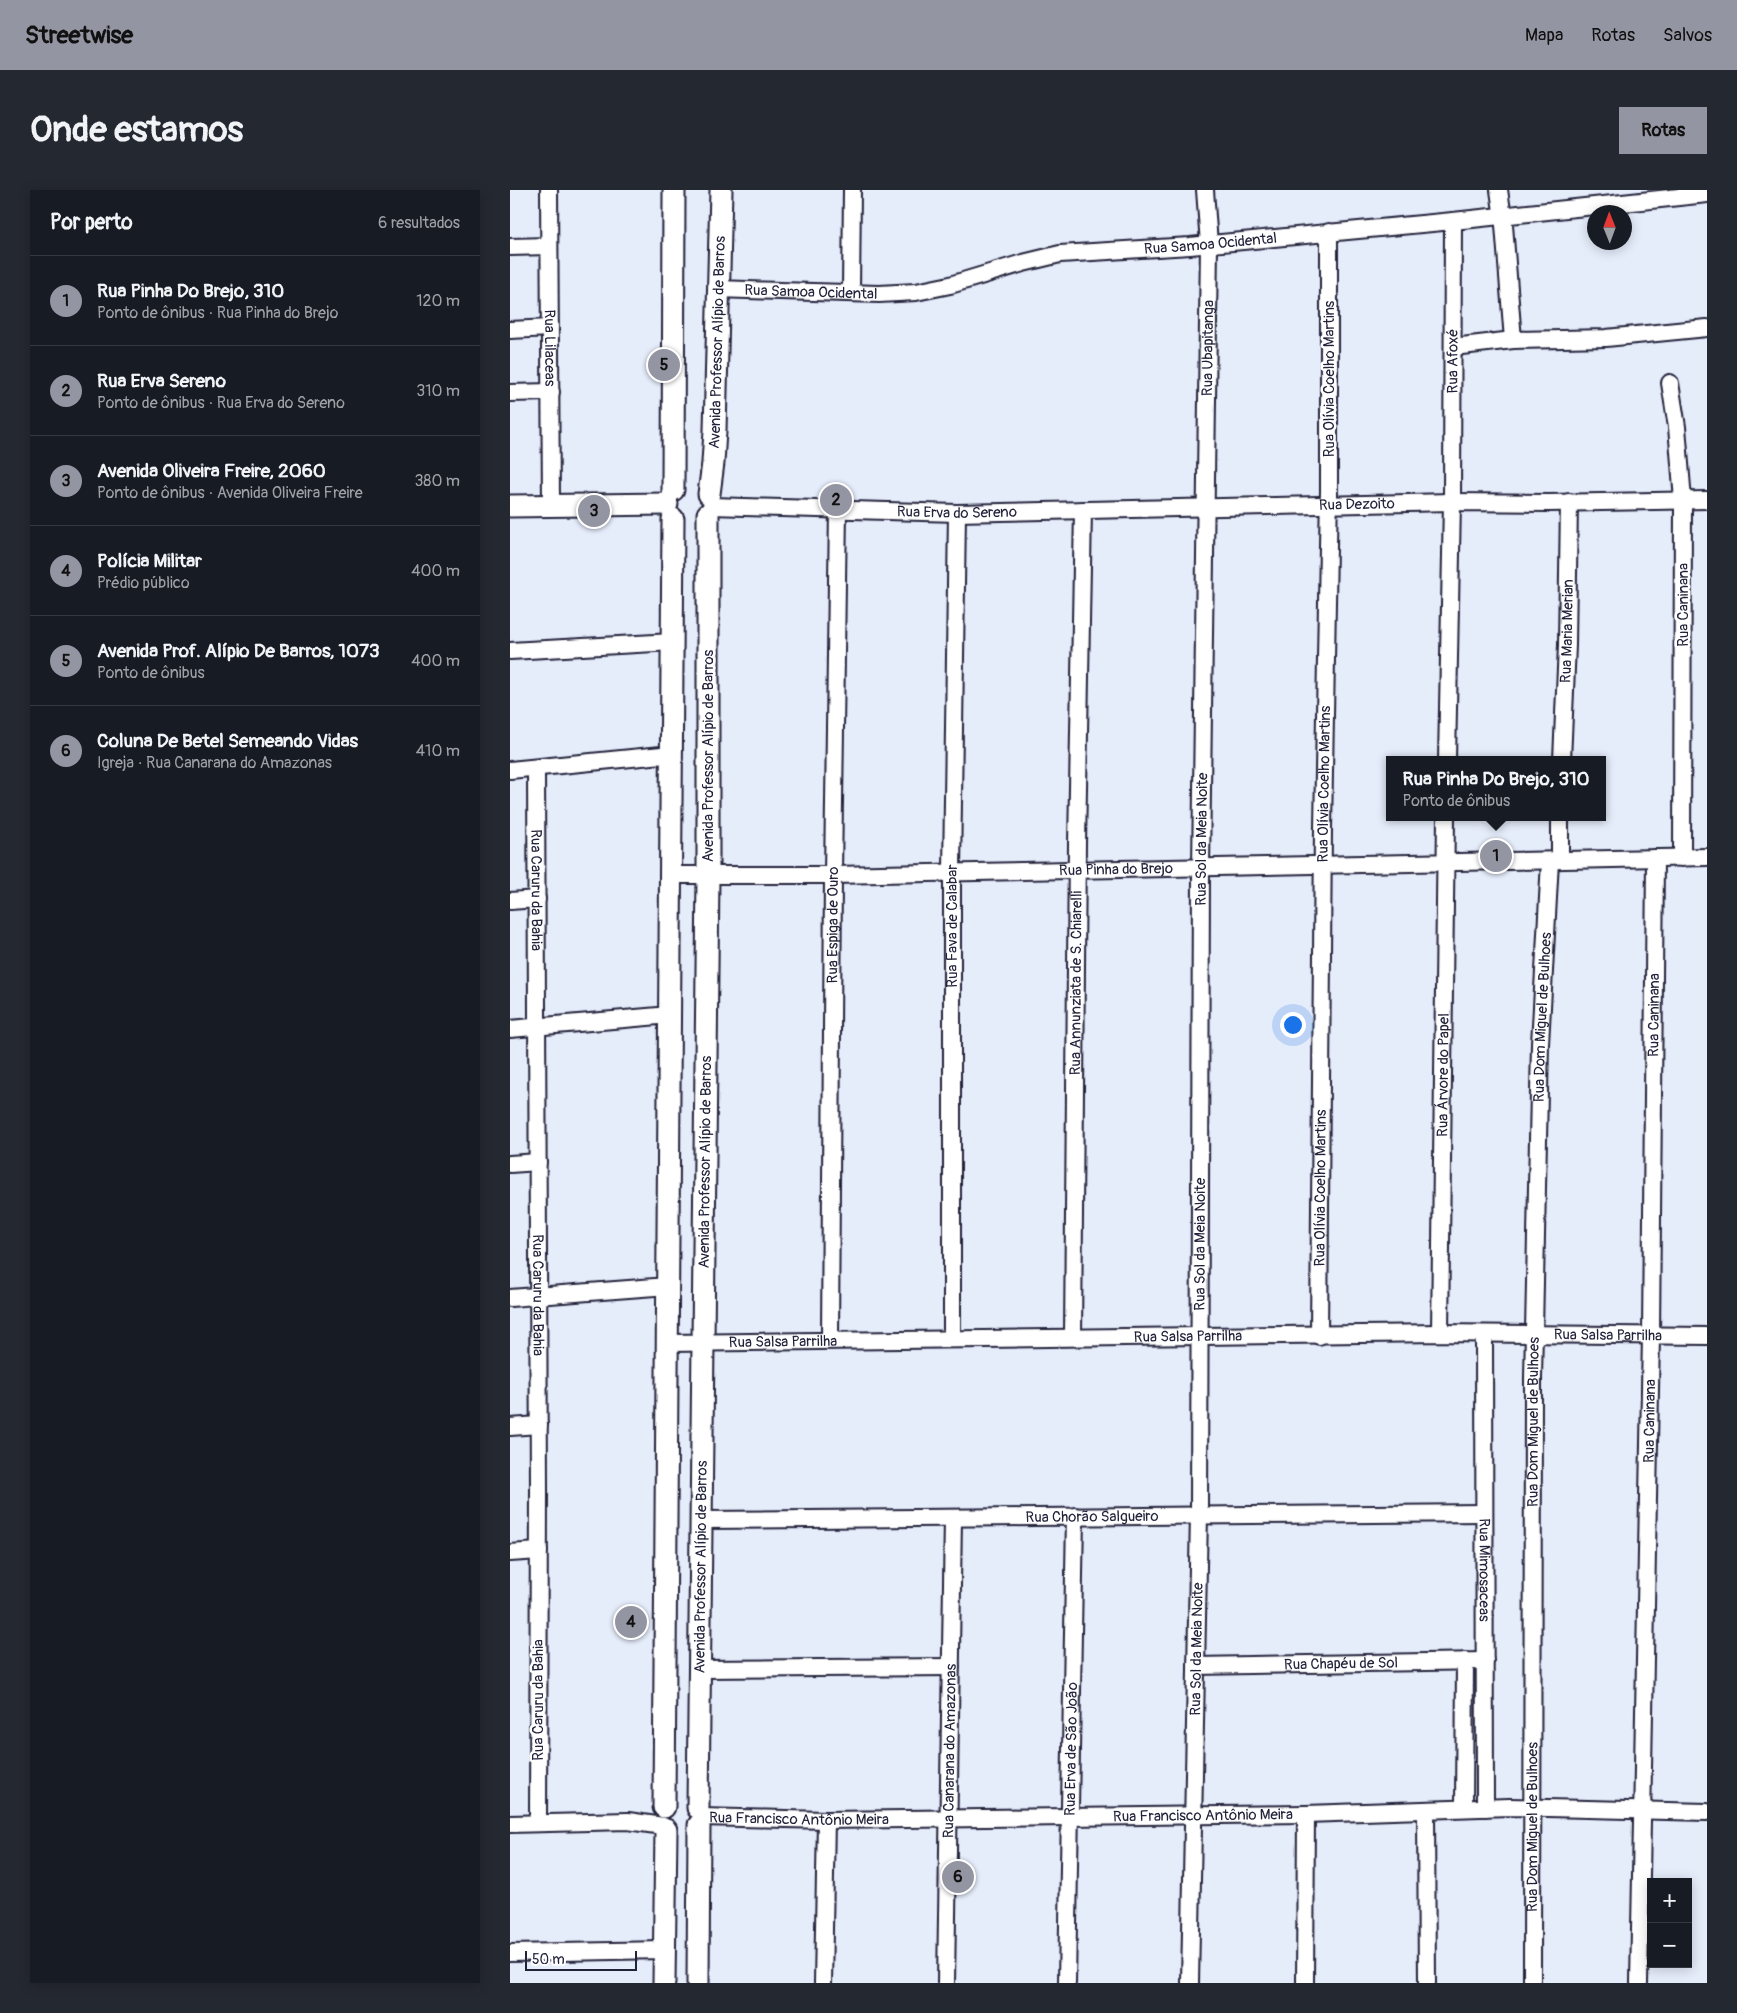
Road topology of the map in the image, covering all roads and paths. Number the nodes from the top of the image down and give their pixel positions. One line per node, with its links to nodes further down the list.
1 (549, 190): 13 (street, Rua Lilaceas)
2 (674, 190): 29 (street)
3 (721, 190): 14 (street, Avenida Professor Alípio de Barros)
4 (852, 190): 15 (street)
5 (1205, 190): 11 (street, Rua Ubapitanga)
6 (1499, 190): 8 (street)
7 (1707, 194): 8 (street, Rua Samoa Ocidental)
8 (1502, 216): 9 (street, Rua Samoa Ocidental); 19 (street)
9 (1453, 221): 10 (street, Rua Samoa Ocidental); 20 (street, Rua Afoxé)
10 (1329, 232): 11 (street, Rua Samoa Ocidental); 31 (street, Rua Olívia Coelho Martins)
11 (1210, 244): 15 (street, Rua Samoa Ocidental); 33 (street, Rua Ubapitanga)
12 (510, 246): 13 (street)
13 (549, 246): 16 (street, Rua Lilaceas)
14 (717, 289): 15 (street, Rua Samoa Ocidental); 30 (street, Avenida Professor Alípio de Barros)
15 (851, 292)
16 (550, 328): 18 (street); 22 (street, Rua Lilaceas)
17 (1707, 328): 19 (street)
18 (510, 330)
19 (1513, 340): 20 (street)
20 (1453, 347): 26 (street, Rua Afoxé)
21 (1670, 383): 24 (street, Rua Caninana)
22 (551, 392): 23 (street); 28 (street, Rua Lilaceas)
23 (510, 393)
24 (1683, 500): 25 (street); 27 (street, Rua Dezoito); 48 (street, Rua Caninana)
25 (1707, 500)
26 (1452, 502): 27 (street, Rua Dezoito); 31 (street, Rua Dezoito); 40 (street)
27 (1569, 502): 41 (street, Rua Maria Merian)
28 (551, 504): 29 (street); 32 (street)
29 (671, 504): 30 (street); 30 (street); 37 (street)
30 (709, 505): 34 (street, Rua Erva do Sereno); 57 (street, Avenida Professor Alípio de Barros)
31 (1329, 505): 33 (street, Rua Dezoito); 51 (street, Rua Olívia Coelho Martins)
32 (510, 506)
33 (1205, 507): 35 (street, Rua Erva do Sereno); 52 (street, Rua Sol da Meia Noite)
34 (838, 509): 36 (street, Rua Erva do Sereno); 56 (street, Rua Espiga de Ouro)
35 (1083, 510): 36 (street, Rua Erva do Sereno); 53 (street, Rua Annunziata de S. Chiarelli)
36 (957, 513): 54 (street, Rua Fava de Calabar)
37 (673, 642): 38 (street); 39 (street)
38 (510, 650)
39 (672, 754): 42 (street); 55 (street)
40 (1447, 756)
41 (1562, 756)
42 (536, 768): 43 (street); 58 (street, Rua Caruru da Bahia)
43 (510, 770)
44 (1446, 821): 50 (street, Rua Árvore do Papel)
45 (1560, 821): 49 (street)
46 (1707, 857): 48 (street, Rua Pinha do Brejo)
47 (1655, 858): 48 (street, Rua Pinha do Brejo); 49 (street, Rua Pinha do Brejo); 73 (street, Rua Caninana)
48 (1682, 858)
49 (1555, 861): 50 (street, Rua Pinha do Brejo); 70 (street, Rua Dom Miguel de Bulhoes)
50 (1445, 862): 51 (street, Rua Pinha do Brejo); 68 (street, Rua Árvore do Papel)
51 (1323, 865): 52 (street, Rua Pinha do Brejo); 72 (street, Rua Olívia Coelho Martins)
52 (1201, 868): 53 (street, Rua Pinha do Brejo); 71 (street, Rua Sol da Meia Noite)
53 (1076, 871): 54 (street, Rua Pinha do Brejo); 75 (street, Rua Annunziata de S. Chiarelli)
54 (952, 872): 56 (street, Rua Pinha do Brejo); 76 (street, Rua Fava de Calabar)
55 (671, 875): 57 (street, Rua Pinha do Brejo); 60 (street)
56 (833, 875): 57 (street, Rua Pinha do Brejo); 77 (street, Rua Espiga de Ouro)
57 (708, 876): 79 (street, Avenida Professor Alípio de Barros)
58 (537, 899): 59 (street); 61 (street, Rua Caruru da Bahia)
59 (510, 900)
60 (670, 1015): 61 (street); 65 (street)
61 (538, 1027): 62 (street); 63 (street, Rua Caruru da Bahia)
62 (510, 1029)
63 (538, 1162): 64 (street); 66 (street, Rua Caruru da Bahia)
64 (510, 1164)
65 (668, 1286): 66 (street); 78 (street)
66 (538, 1296): 67 (street); 80 (street, Rua Caruru da Bahia)
67 (510, 1298)
68 (1440, 1333): 69 (street, Rua Salsa Parrilha); 72 (street, Rua Salsa Parrilha)
69 (1484, 1334): 70 (street, Rua Salsa Parrilha); 82 (street, Rua Mimosaceas)
70 (1534, 1334): 73 (street, Rua Salsa Parrilha); 94 (street, Rua Dom Miguel de Bulhoes)
71 (1200, 1336): 72 (street, Rua Salsa Parrilha); 75 (street, Rua Salsa Parrilha); 83 (street, Rua Sol da Meia Noite)
72 (1319, 1336)
73 (1651, 1336): 74 (street, Rua Salsa Parrilha); 98 (street, Rua Caninana)
74 (1707, 1336)
75 (1073, 1337): 76 (street, Rua Salsa Parrilha)
76 (952, 1338): 77 (street, Rua Salsa Parrilha)
77 (830, 1340): 79 (street, Rua Salsa Parrilha)
78 (668, 1343): 79 (street, Rua Salsa Parrilha); 105 (street)
79 (704, 1343): 86 (street, Avenida Professor Alípio de Barros)
80 (539, 1425): 81 (street); 87 (street, Rua Caruru da Bahia)
81 (510, 1427)
82 (1484, 1513): 83 (street, Rua Chorão Salgueiro); 90 (street, Rua Mimosaceas)
83 (1199, 1514): 84 (street, Rua Chorão Salgueiro); 91 (street, Rua Sol da Meia Noite)
84 (1075, 1516): 85 (street, Rua Chorão Salgueiro); 102 (street, Rua Erva de São João)
85 (953, 1518): 86 (street, Rua Chorão Salgueiro); 92 (street, Rua Canarana do Amazonas)
86 (701, 1520): 93 (street, Avenida Professor Alípio de Barros)
87 (539, 1551): 88 (street); 107 (street, Rua Caruru da Bahia)
88 (510, 1553)
89 (1465, 1661): 90 (street, Rua Chapéu de Sol); 91 (street, Rua Chapéu de Sol); 95 (street)
90 (1485, 1661): 96 (street, Rua Mimosaceas)
91 (1196, 1666): 101 (street, Rua Sol da Meia Noite)
92 (951, 1667): 93 (street); 104 (street, Rua Canarana do Amazonas)
93 (700, 1669): 103 (street, Avenida Professor Alípio de Barros)
94 (1531, 1807): 96 (street, Rua Francisco Antônio Meira); 98 (street, Rua Francisco Antônio Meira); 119 (street, Rua Dom Miguel de Bulhoes)
95 (1464, 1808): 96 (street, Rua Francisco Antônio Meira); 97 (street, Rua Francisco Antônio Meira)
96 (1485, 1808)
97 (1426, 1810): 100 (street, Rua Francisco Antônio Meira); 118 (street)
98 (1643, 1810): 99 (street, Rua Francisco Antônio Meira); 120 (street, Rua Caninana)
99 (1707, 1812)
100 (1306, 1814): 101 (street, Rua Francisco Antônio Meira); 117 (street)
101 (1192, 1815): 102 (street, Rua Francisco Antônio Meira); 116 (street, Rua Sol da Meia Noite)
102 (1070, 1816): 104 (street, Rua Francisco Antônio Meira); 115 (street, Rua Erva de São João)
103 (700, 1817): 105 (street); 105 (street); 106 (street, Rua Francisco Antônio Meira); 112 (street, Avenida Professor Alípio de Barros)
104 (949, 1818): 106 (street, Rua Francisco Antônio Meira); 114 (street, Rua Canarana do Amazonas)
105 (664, 1819): 107 (street); 109 (street)
106 (826, 1820): 113 (street)
107 (538, 1822): 108 (street)
108 (510, 1824)
109 (664, 1950): 110 (street); 111 (street)
110 (510, 1953)
111 (664, 1983)
112 (698, 1983)
113 (823, 1983)
114 (946, 1983)
115 (1067, 1983)
116 (1190, 1983)
117 (1305, 1983)
118 (1427, 1983)
119 (1532, 1983)
120 (1638, 1983)

